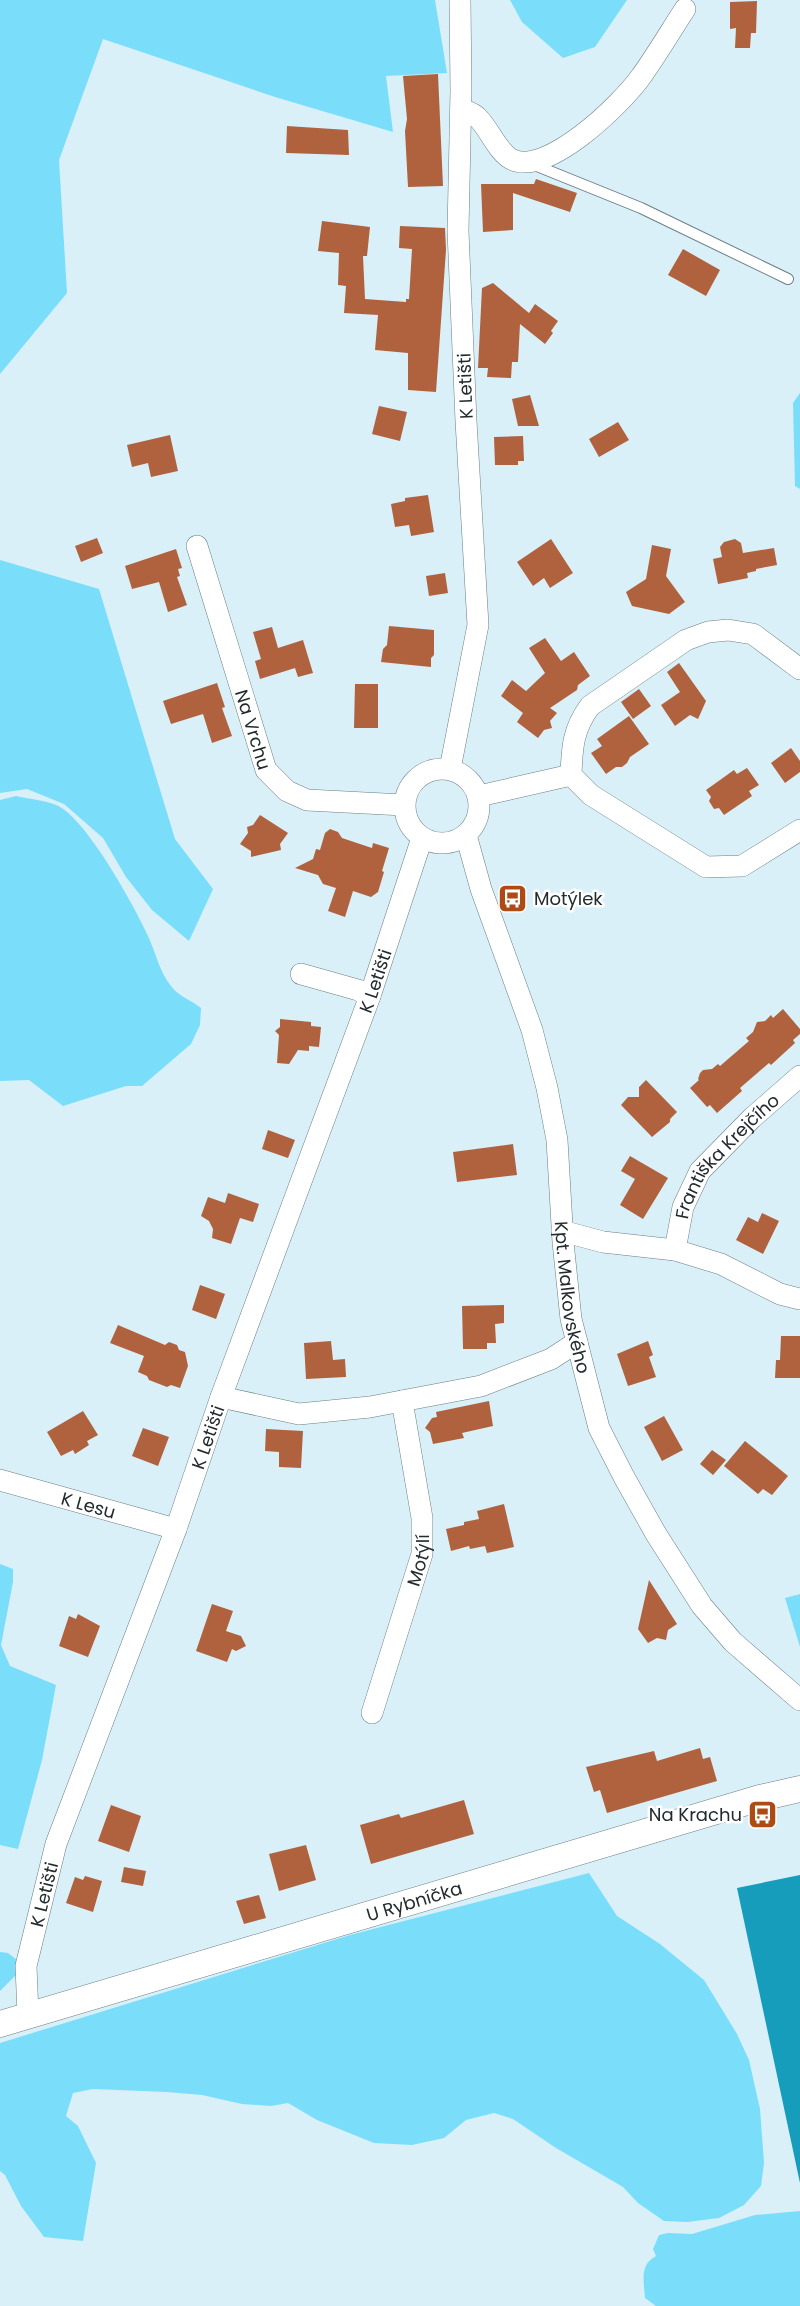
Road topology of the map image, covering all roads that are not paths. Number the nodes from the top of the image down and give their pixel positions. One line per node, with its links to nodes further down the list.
1 (460, 0): 3 (street, K Letišti)
2 (685, 9): 4 (street)
3 (461, 109): 4 (street); 8 (street, K Letišti)
4 (530, 163): 5 (lane)
5 (789, 279)
6 (196, 546): 11 (street, Na Vrchu)
7 (800, 669): 9 (street)
8 (450, 769): 10 (street); 11 (street)
9 (571, 774): 10 (street); 12 (street)
10 (479, 796): 13 (street)
11 (404, 805): 14 (street)
12 (800, 830)
13 (466, 836): 14 (street); 18 (street, Kpt. Malkovského)
14 (422, 838): 16 (street, K Letišti)
15 (301, 974): 16 (street)
16 (370, 996): 22 (street, K Letišti)
17 (800, 1076): 19 (street, Františka Krejčího)
18 (562, 1231): 19 (street, Františka Krejčího); 21 (street, Kpt. Malkovského)
19 (675, 1250): 20 (street, Františka Krejčího)
20 (800, 1299)
21 (576, 1342): 23 (street); 26 (street, Kpt. Malkovského)
22 (221, 1397): 23 (street); 25 (street, K Letišti)
23 (402, 1401): 27 (street, Motýlí)
24 (0, 1480): 25 (street, K Lesu)
25 (176, 1529): 29 (street, K Letišti)
26 (800, 1700)
27 (372, 1713)
28 (800, 1789): 29 (street, U Rybníčka)
29 (28, 2014): 30 (street)
30 (0, 2024)

